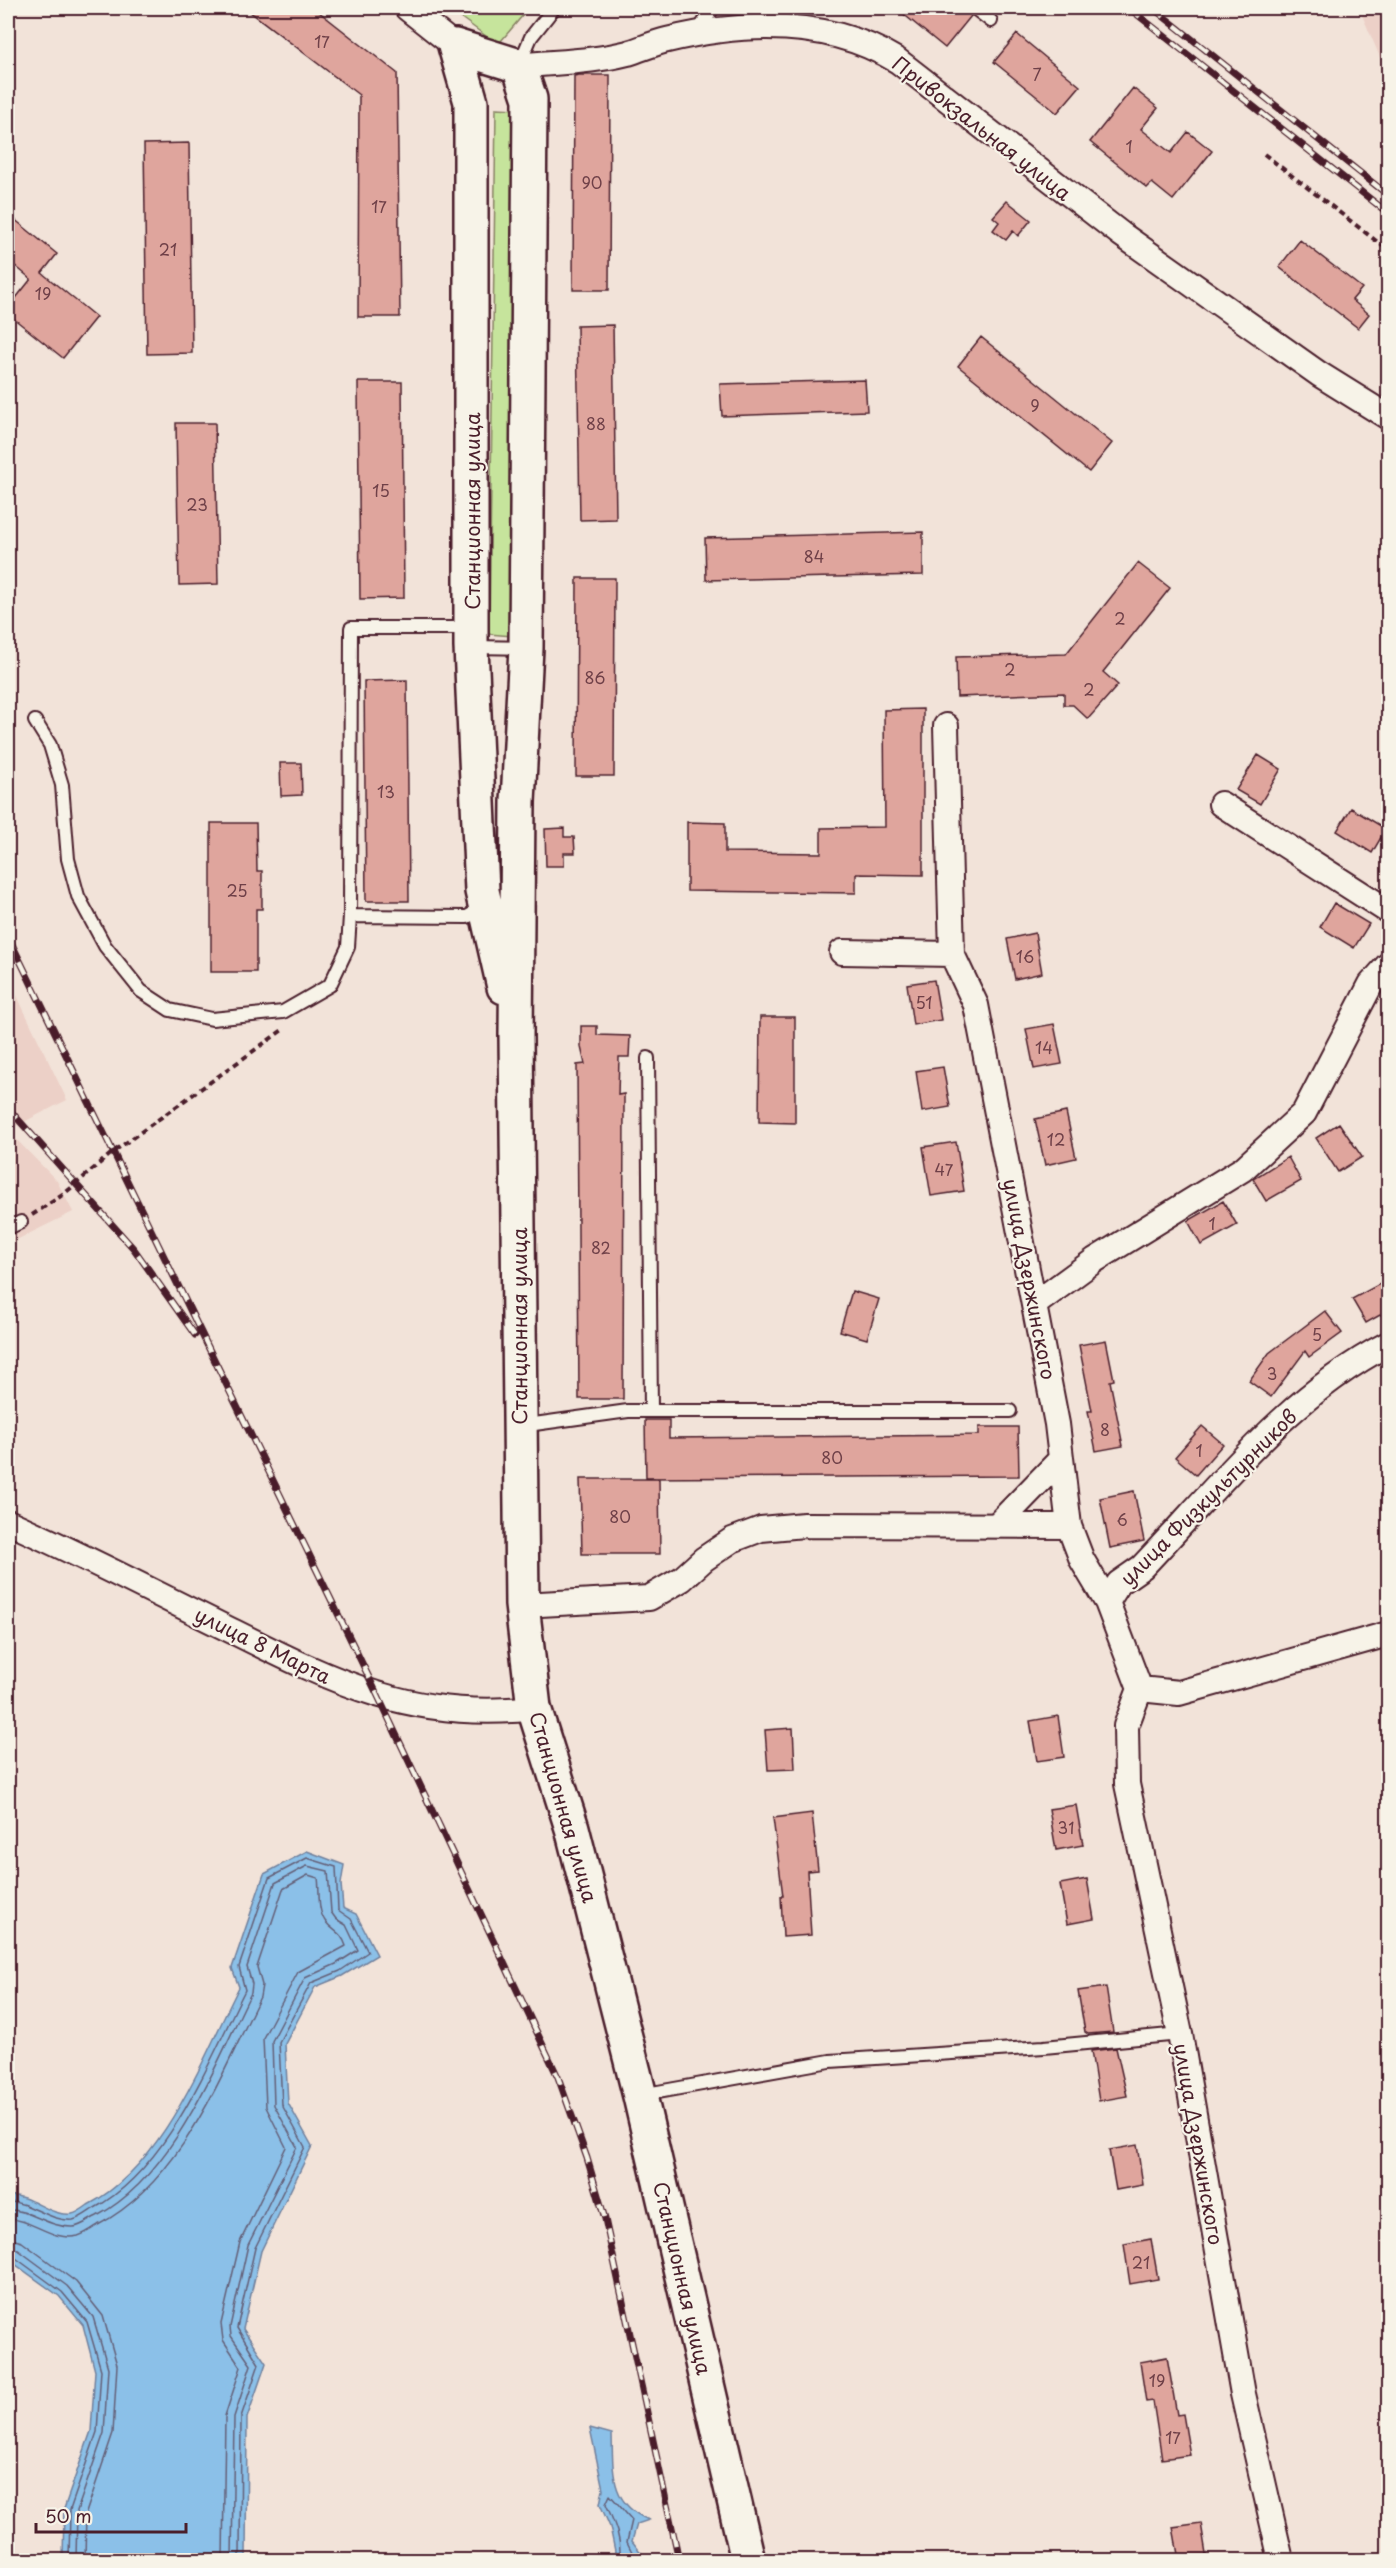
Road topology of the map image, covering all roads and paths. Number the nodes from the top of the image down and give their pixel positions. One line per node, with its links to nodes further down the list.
1 (407, 8): 7 (street)
2 (554, 8): 8 (lane)
3 (713, 8): 6 (lane)
4 (974, 8): 5 (lane)
5 (991, 21)
6 (697, 33): 8 (street, Привокзальная улица); 11 (street, Привокзальная улица)
7 (455, 46): 8 (street); 12 (street, Станционная улица)
8 (519, 66): 13 (street, Станционная улица)
9 (1264, 154): 10 (path)
10 (1389, 250)
11 (1389, 417)
12 (471, 637): 13 (lane); 17 (street, Станционная улица); 19 (lane)
13 (526, 648): 24 (street, Станционная улица)
14 (35, 721): 19 (lane)
15 (946, 726): 21 (street)
16 (1221, 804): 18 (street)
17 (482, 891): 19 (lane); 24 (street, Станционная улица)
18 (1389, 911)
19 (351, 916)
20 (842, 952): 21 (street)
21 (952, 954): 28 (street, улица Дзержинского)
22 (1389, 965): 28 (street)
23 (291, 1022): 26 (path)
24 (516, 1036): 32 (street, Станционная улица)
25 (648, 1058): 30 (lane)
26 (21, 1222): 27 (lane)
27 (8, 1228)
28 (1035, 1305): 33 (street, улица Дзержинского)
29 (1389, 1344): 37 (street, улица Физкультурников)
30 (651, 1411): 31 (lane); 32 (lane)
31 (1010, 1411)
32 (519, 1426): 38 (street, Станционная улица)
33 (1061, 1459): 35 (street); 36 (street, улица Дзержинского)
34 (8, 1522): 41 (street, улица 8 Марта)
35 (997, 1525): 36 (street); 38 (street)
36 (1069, 1526): 37 (street, улица Дзержинского)
37 (1113, 1593): 40 (street, улица Физкультурников)
38 (522, 1605): 41 (street, Станционная улица)
39 (1389, 1634): 40 (street)
40 (1140, 1689): 42 (street, улица Дзержинского)
41 (534, 1708): 43 (street, Станционная улица)
42 (1180, 2034): 43 (lane); 45 (street, улица Дзержинского)
43 (640, 2096): 44 (street, Станционная улица)
44 (748, 2560)
45 (1281, 2560)

